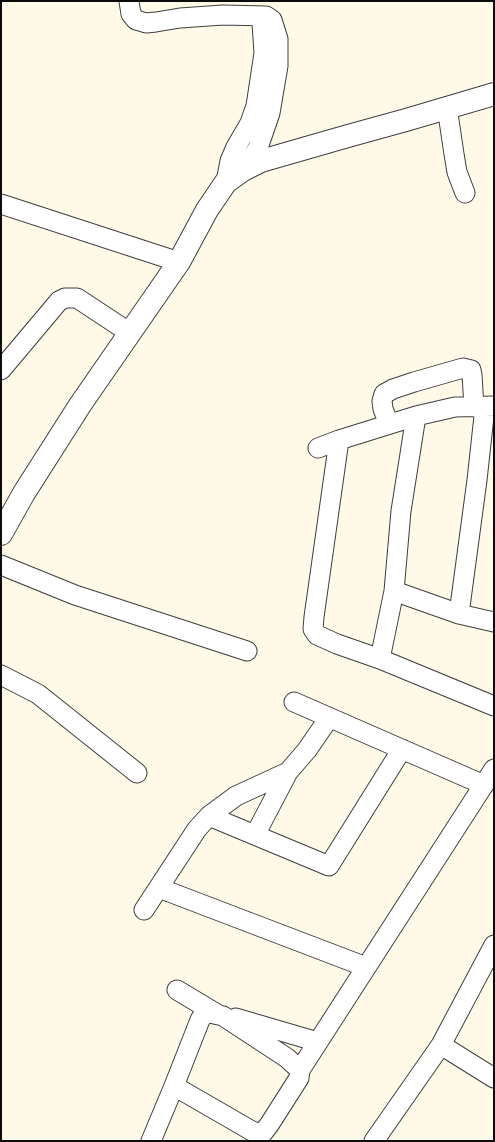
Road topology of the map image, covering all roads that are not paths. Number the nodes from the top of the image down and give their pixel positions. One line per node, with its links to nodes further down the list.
1 (129, 1): 2 (street)
2 (180, 10): 5 (street)
3 (494, 94): 4 (street)
4 (447, 107): 5 (street); 6 (street)
5 (234, 176): 8 (street)
6 (465, 193)
7 (1, 204): 8 (street)
8 (179, 262): 9 (street)
9 (130, 333): 10 (street); 16 (street)
10 (1, 370)
11 (484, 407): 12 (street); 13 (street); 19 (street)
12 (416, 416): 13 (street); 18 (street)
13 (388, 424): 14 (street)
14 (339, 440): 15 (street); 22 (street)
15 (318, 448)
16 (1, 534)
17 (1, 565): 21 (street)
18 (394, 591): 19 (street); 22 (street)
19 (459, 614): 20 (street)
20 (494, 622)
21 (247, 651)
22 (380, 659): 25 (street)
23 (1, 675): 29 (street)
24 (294, 702): 26 (street)
25 (494, 706)
26 (329, 718): 27 (street); 28 (street)
27 (402, 749): 30 (street); 32 (street)
28 (288, 772): 31 (street); 32 (street)
29 (137, 773)
30 (489, 777): 36 (street)
31 (209, 816): 32 (street); 33 (street)
32 (255, 834)
33 (159, 888): 34 (street); 36 (street)
34 (144, 910)
35 (494, 945): 40 (street)
36 (366, 967): 39 (street)
37 (177, 990): 38 (street)
38 (220, 1015): 39 (street); 41 (street); 43 (street)
39 (318, 1042): 41 (street)
40 (441, 1045): 42 (street); 46 (street)
41 (300, 1070): 44 (street)
42 (494, 1078)
43 (174, 1086): 44 (street); 45 (street)
44 (260, 1137)
45 (151, 1141)
46 (374, 1141)

